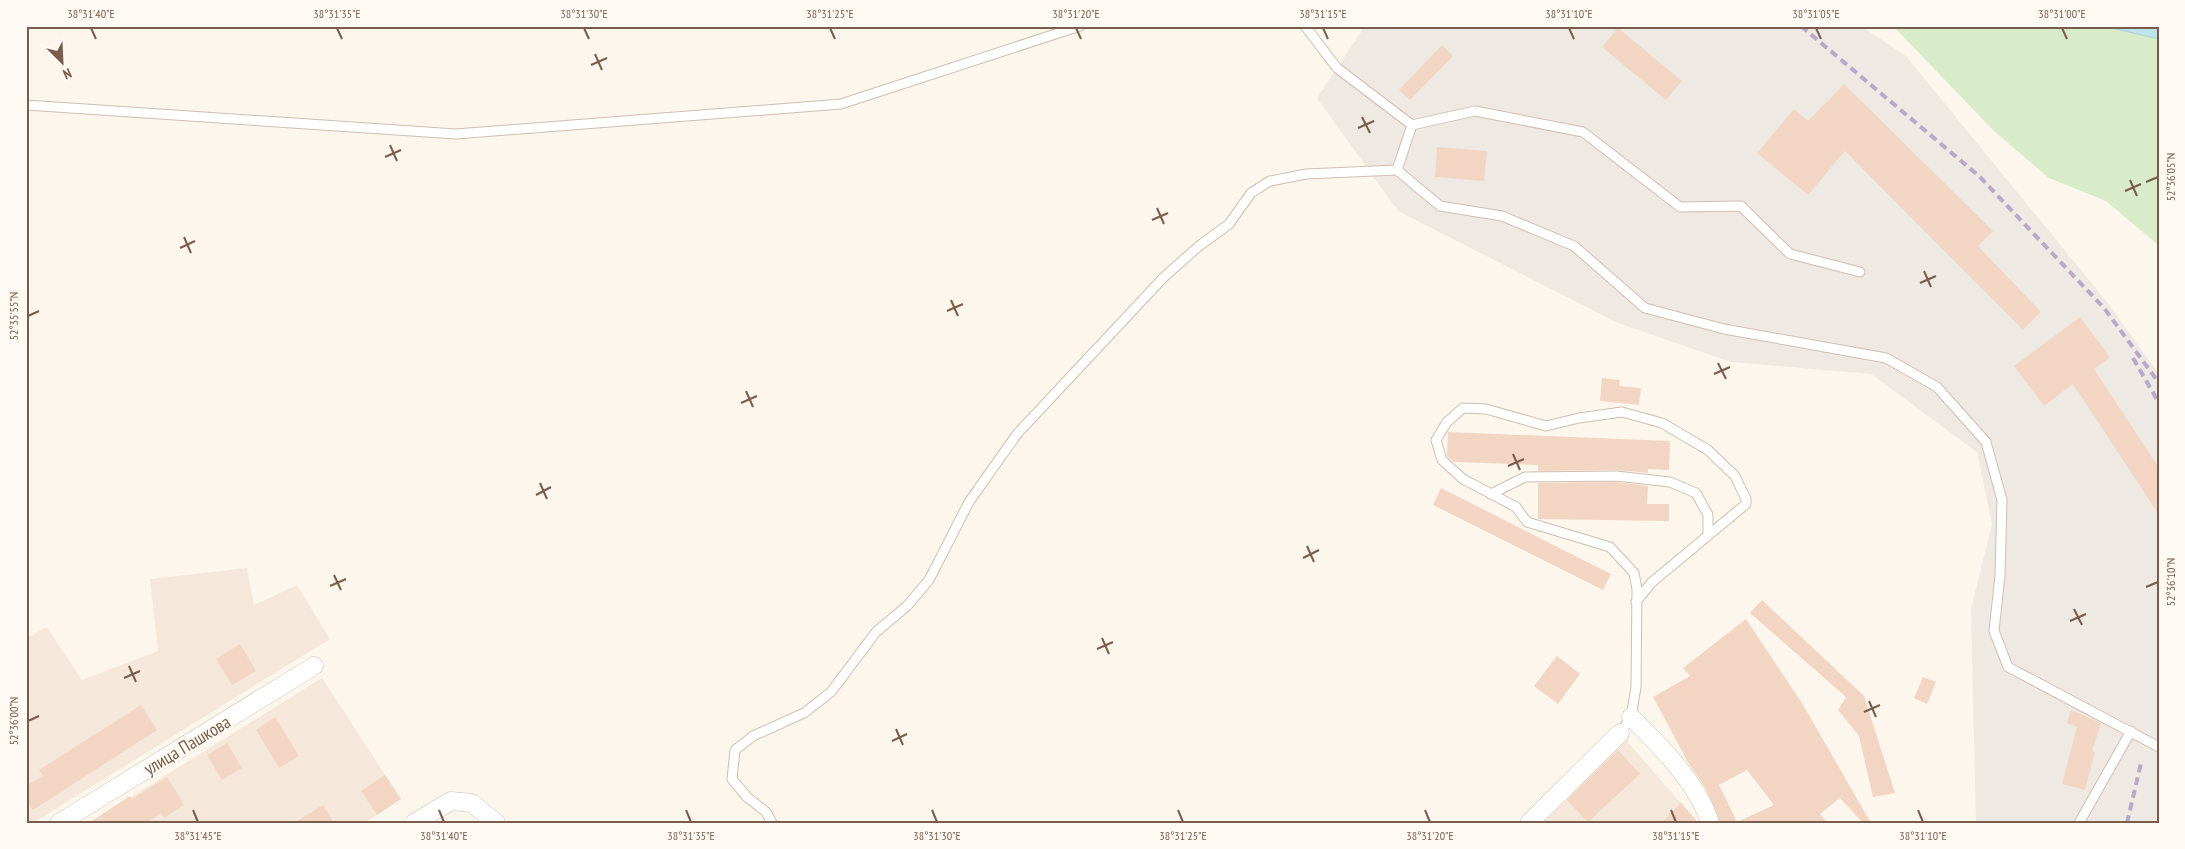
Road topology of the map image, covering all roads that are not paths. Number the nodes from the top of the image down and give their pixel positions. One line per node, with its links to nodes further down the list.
1 (1080, 26): 3 (lane)
2 (1305, 26): 4 (lane)
3 (26, 105)
4 (1412, 125): 5 (lane); 6 (lane)
5 (1397, 170): 12 (lane); 18 (lane)
6 (1860, 272)
7 (1491, 494): 8 (lane); 8 (lane); 9 (lane)
8 (1708, 536): 9 (lane)
9 (1636, 602): 11 (lane)
10 (314, 666): 15 (street, улица Пашкова)
11 (1631, 717): 13 (lane); 20 (street)
12 (2131, 731): 14 (lane); 21 (lane)
13 (1620, 733): 19 (street)
14 (2159, 747)
15 (59, 823)
16 (414, 823): 17 (street)
17 (496, 823)
18 (772, 823)
19 (1529, 823)
20 (1710, 823)
21 (2079, 823)

